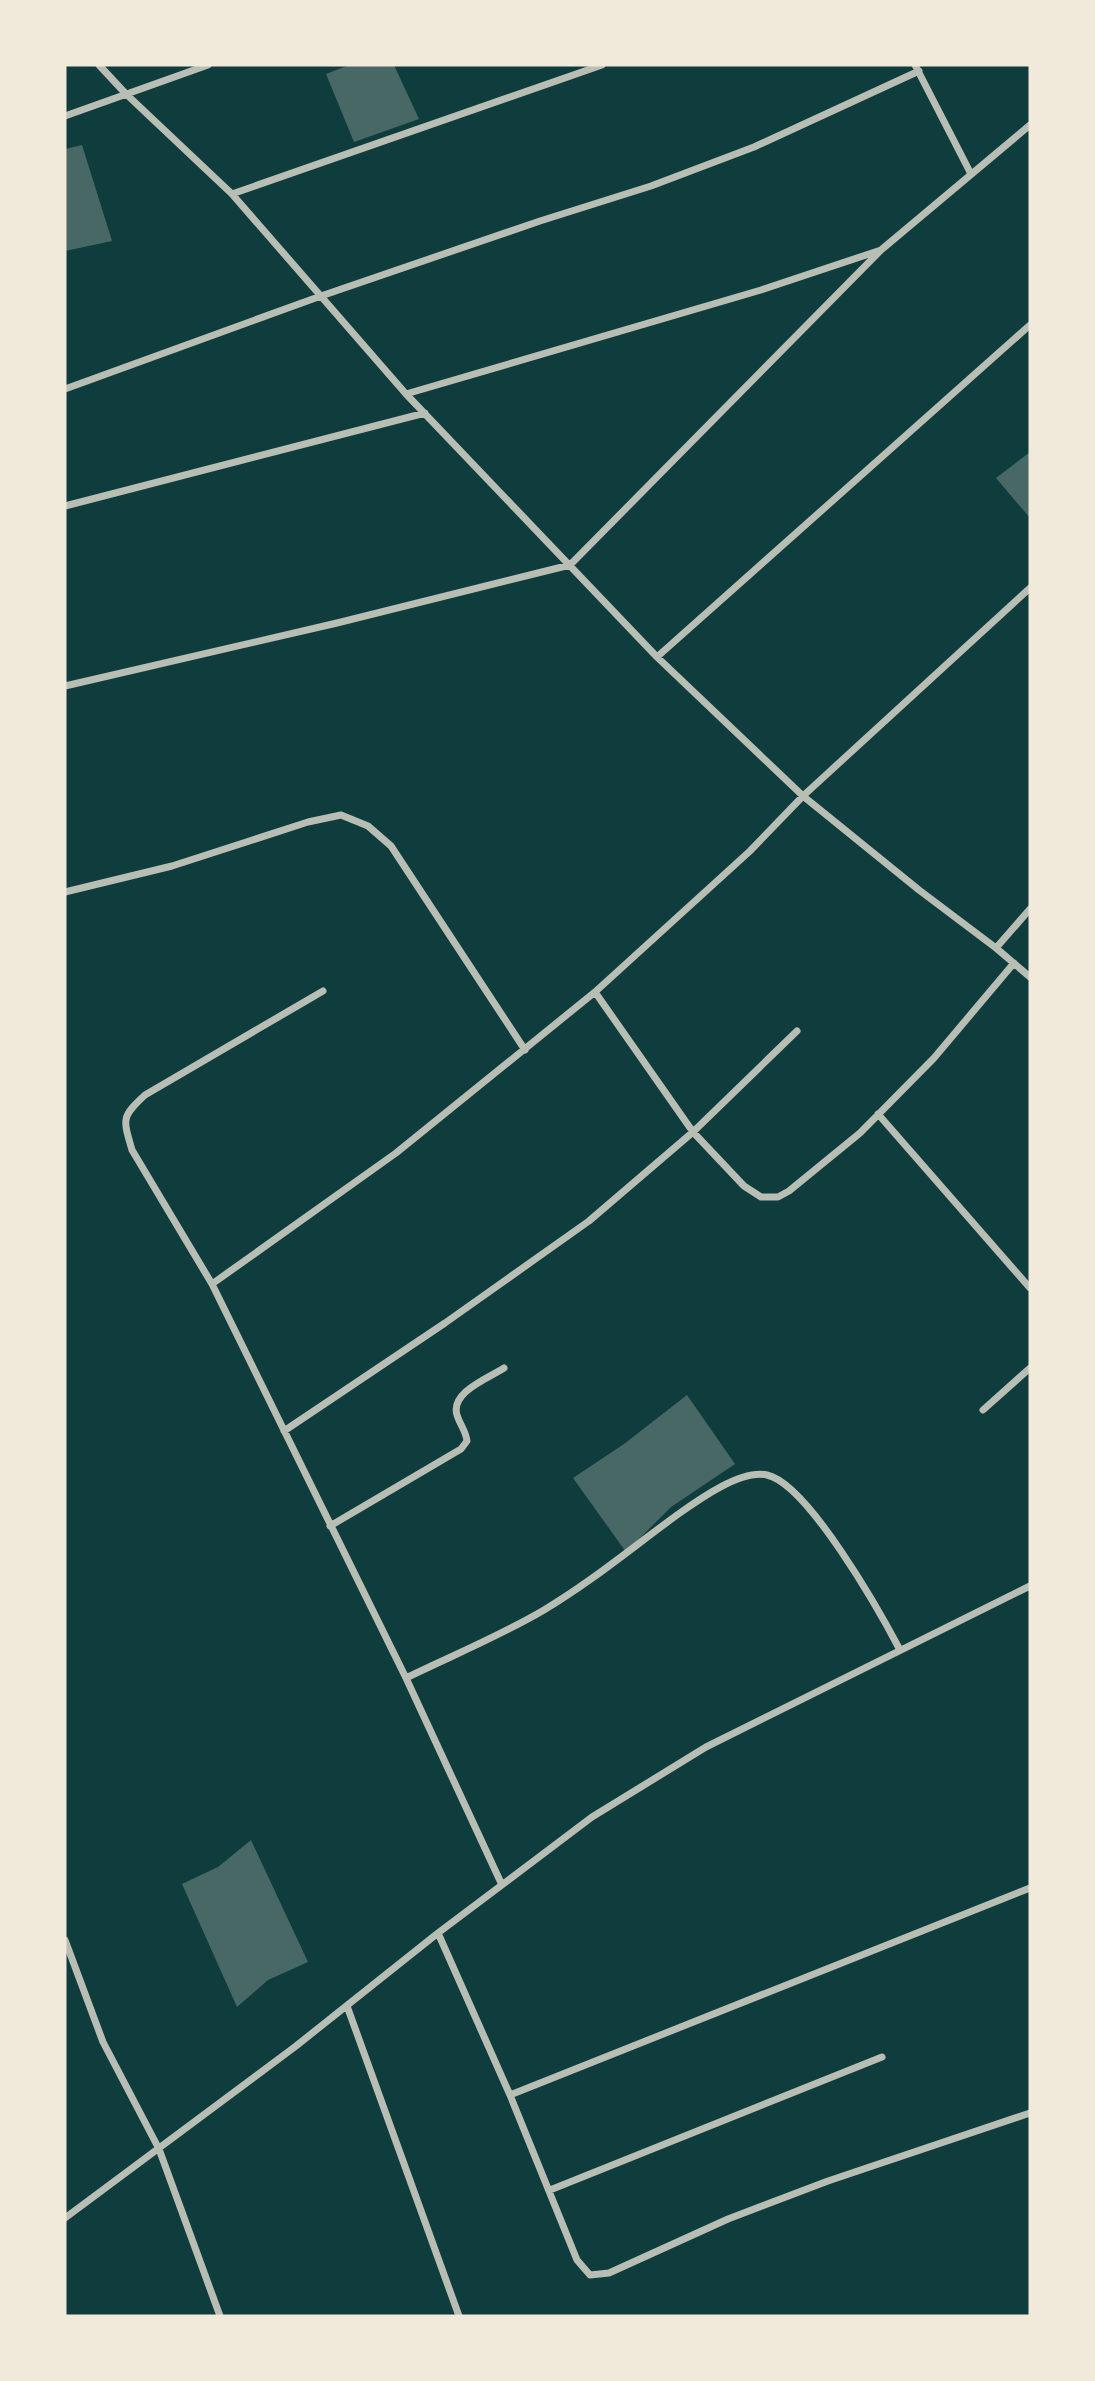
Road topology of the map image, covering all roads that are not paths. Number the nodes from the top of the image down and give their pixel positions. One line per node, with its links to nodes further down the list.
1 (99, 65): 5 (street)
2 (208, 65): 5 (street)
3 (602, 65): 9 (street)
4 (917, 68): 8 (street); 11 (street)
5 (125, 93): 6 (street); 9 (street)
6 (65, 116)
7 (1030, 125): 8 (street)
8 (971, 174): 10 (street)
9 (232, 194): 11 (street)
10 (881, 250): 14 (street); 17 (street)
11 (321, 296): 13 (street); 14 (street)
12 (1030, 325): 19 (street)
13 (65, 389)
14 (406, 394): 15 (street)
15 (425, 414): 16 (street); 17 (street)
16 (65, 506)
17 (570, 565): 19 (street); 20 (street)
18 (1030, 588): 21 (street)
19 (657, 657): 21 (street)
20 (65, 686)
21 (803, 796): 24 (street); 28 (street)
22 (65, 892): 30 (street)
23 (1030, 909): 24 (street)
24 (996, 948): 25 (street)
25 (1014, 963): 26 (street); 31 (street)
26 (1030, 977)
27 (323, 991): 33 (street)
28 (595, 992): 30 (street); 32 (street)
29 (797, 1031): 32 (street)
30 (525, 1050): 33 (street)
31 (878, 1114): 32 (street); 34 (street)
32 (693, 1132): 38 (street)
33 (212, 1284): 38 (street)
34 (1030, 1288)
35 (505, 1368): 39 (street)
36 (1030, 1368): 37 (street)
37 (983, 1410)
38 (284, 1431): 39 (street)
39 (330, 1526): 42 (street)
40 (1030, 1586): 41 (street)
41 (900, 1650): 42 (street); 43 (street)
42 (406, 1678): 43 (street)
43 (502, 1885): 45 (street)
44 (1030, 1888): 49 (street)
45 (438, 1933): 47 (street); 49 (street)
46 (65, 1941): 51 (street)
47 (347, 2006): 51 (street); 55 (street)
48 (882, 2057): 52 (street)
49 (510, 2095): 52 (street)
50 (1030, 2113): 52 (street)
51 (159, 2149): 53 (street); 54 (street)
52 (550, 2190)
53 (65, 2218)
54 (220, 2316)
55 (459, 2316)

